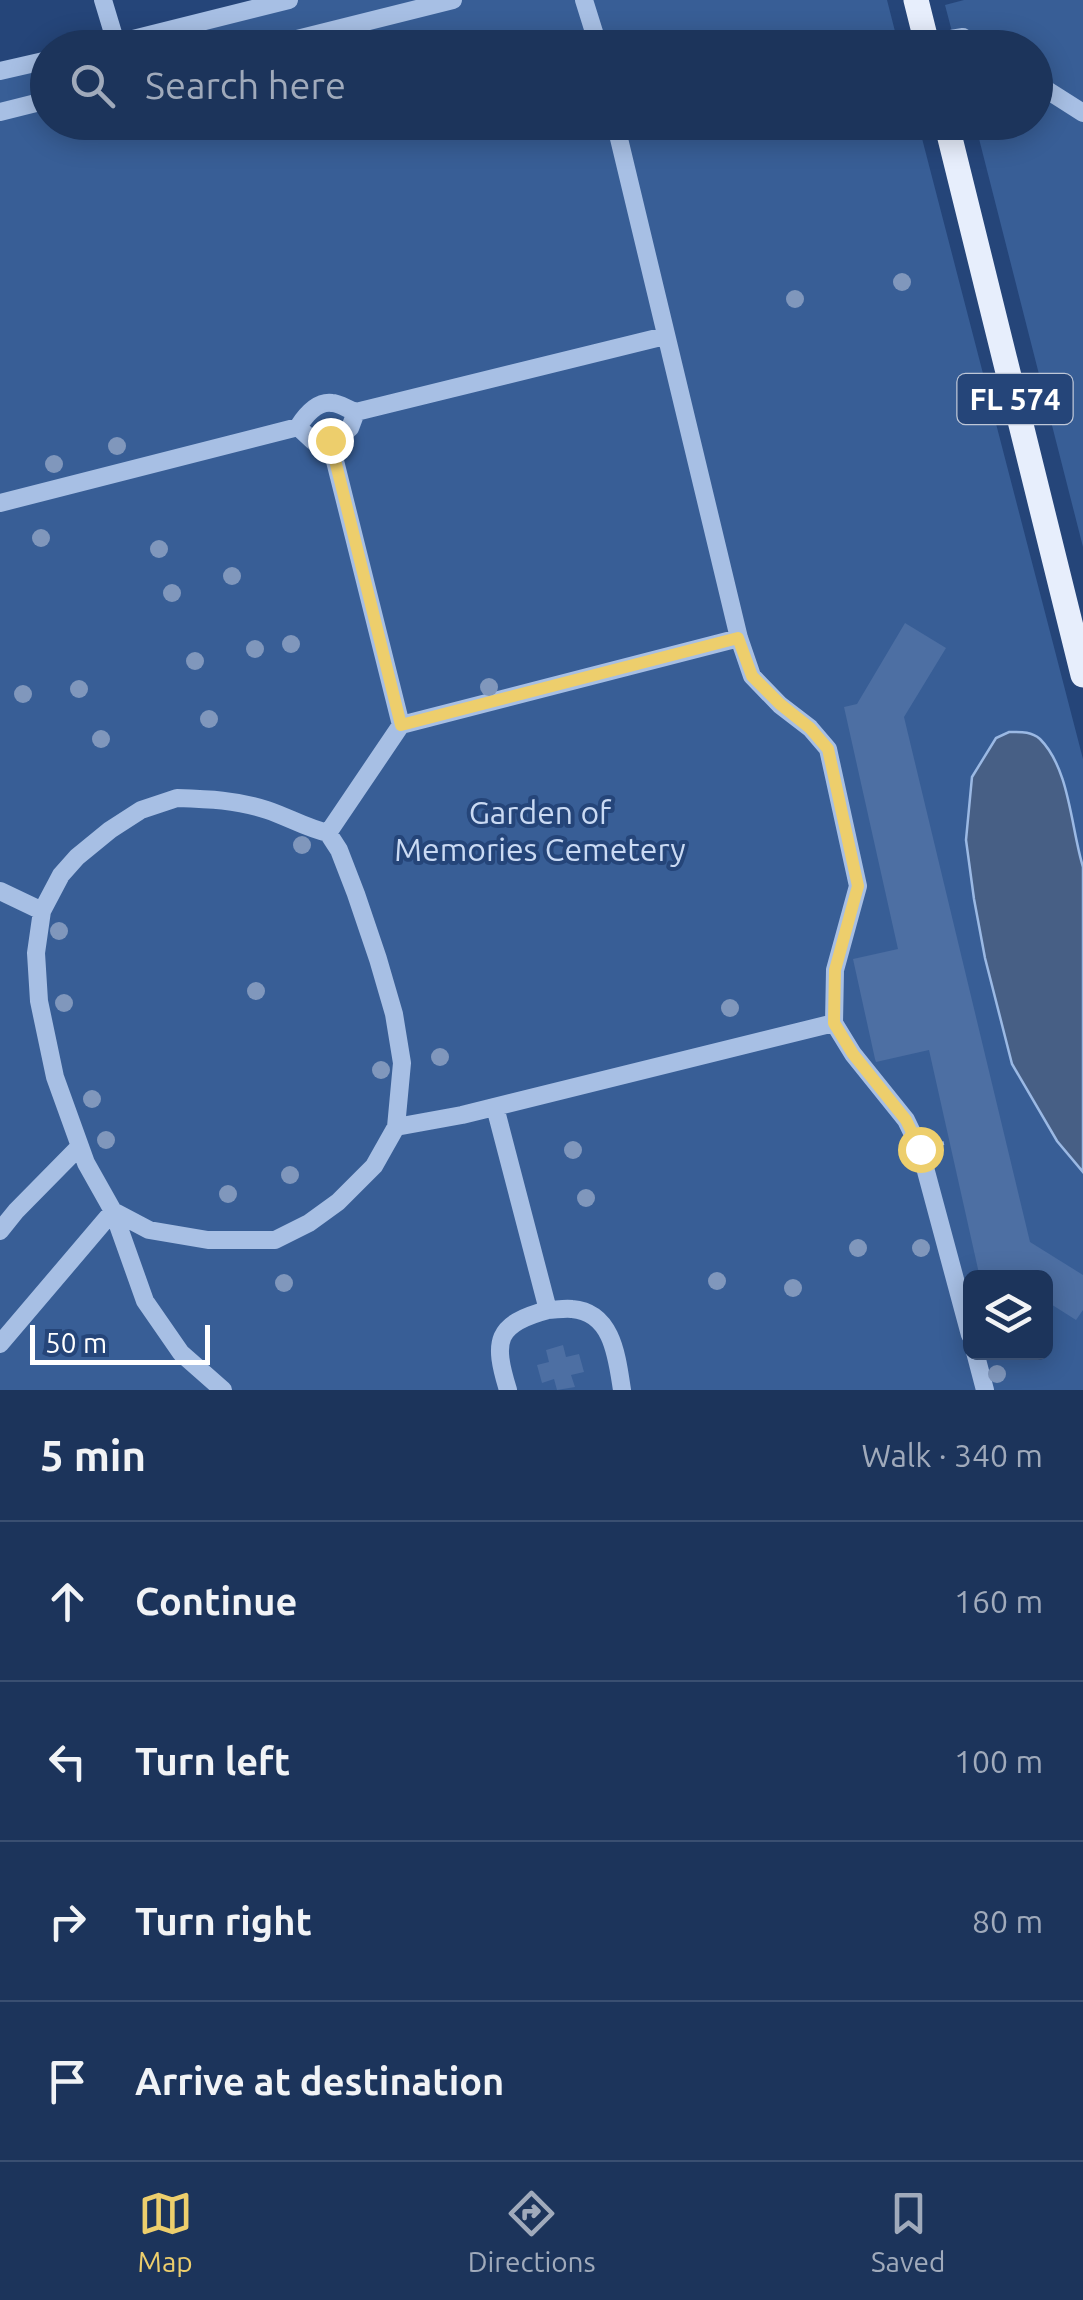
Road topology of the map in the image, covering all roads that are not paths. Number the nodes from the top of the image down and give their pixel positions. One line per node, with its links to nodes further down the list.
1 (103, 0): 6 (street)
2 (288, 0): 7 (street)
3 (453, 0): 8 (street)
4 (584, 0): 9 (street)
5 (916, 0): 10 (main road)
6 (112, 30)
7 (168, 30)
8 (333, 30)
9 (593, 30)
10 (924, 30)
11 (30, 64): 12 (street)
12 (0, 72)
13 (1053, 94): 16 (street)
14 (30, 104): 15 (street)
15 (0, 112)
16 (1083, 113)
17 (621, 140): 19 (street)
18 (950, 140): 25 (main road, FL 574)
19 (666, 336): 20 (street); 24 (street)
20 (356, 412): 21 (street); 22 (street)
21 (298, 428): 22 (street); 23 (street)
22 (330, 440): 26 (street)
23 (0, 503)
24 (738, 638): 26 (street); 30 (street)
25 (1083, 675)
26 (401, 725): 27 (street)
27 (328, 833): 29 (street); 32 (street)
28 (0, 890): 29 (street)
29 (42, 911): 33 (street)
30 (834, 1023): 31 (street); 36 (street)
31 (495, 1106): 32 (street); 37 (street)
32 (396, 1127): 34 (street)
33 (80, 1146): 34 (street); 35 (street)
34 (113, 1211): 38 (street); 40 (street)
35 (0, 1231)
36 (963, 1309)
37 (548, 1310): 41 (street); 42 (street)
38 (0, 1344)
39 (977, 1360): 43 (street)
40 (224, 1390)
41 (508, 1390)
42 (622, 1390)
43 (985, 1390)

